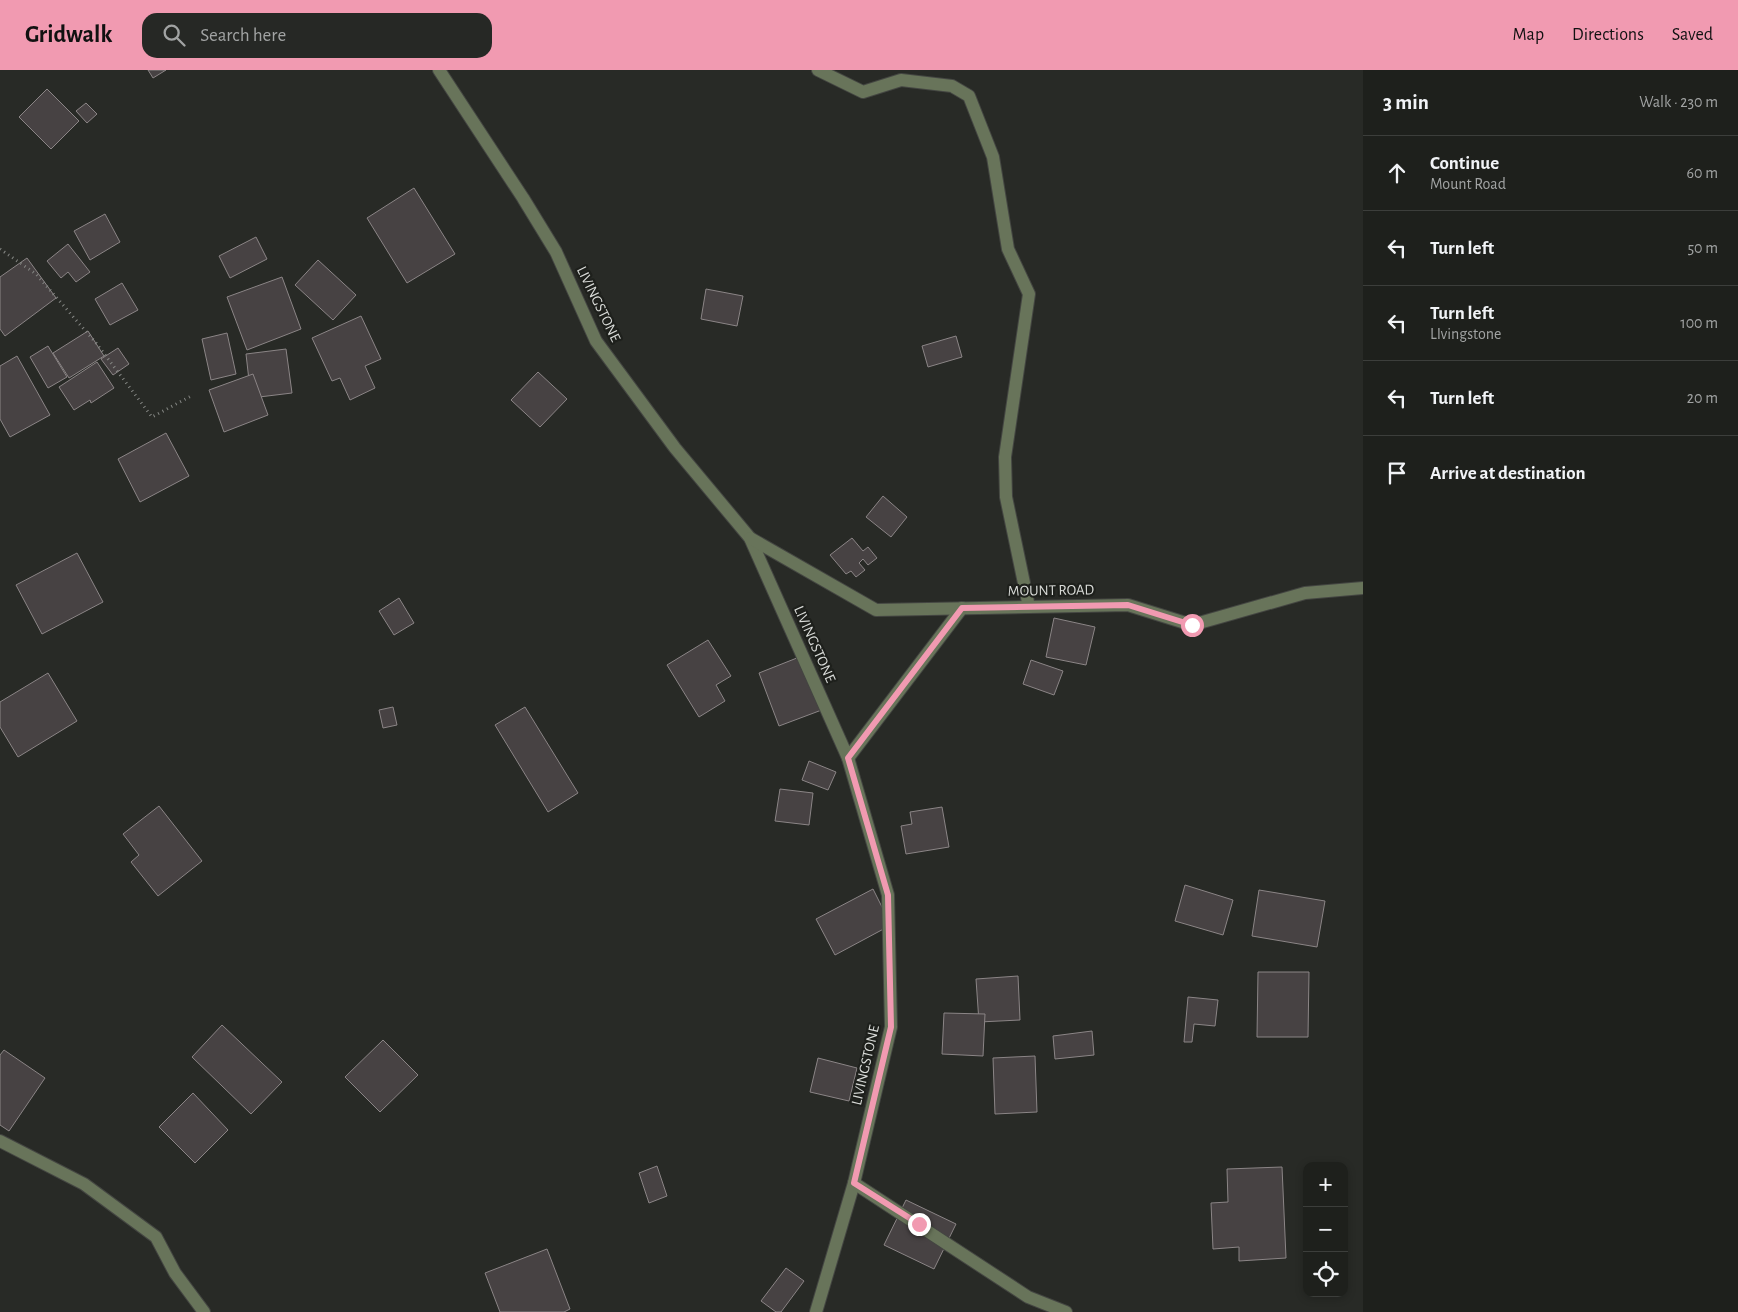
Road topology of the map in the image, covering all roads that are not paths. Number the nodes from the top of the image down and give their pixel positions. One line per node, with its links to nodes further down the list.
1 (439, 70): 3 (street, LIVINGSTONE)
2 (818, 70): 5 (street)
3 (750, 538): 6 (street, MOUNT ROAD); 7 (street, LIVINGSTONE)
4 (1363, 588): 5 (street, MOUNT ROAD)
5 (1029, 607): 6 (street, MOUNT ROAD)
6 (962, 608): 7 (street)
7 (848, 758): 9 (street, LIVINGSTONE)
8 (0, 1140): 10 (street)
9 (854, 1183): 11 (street, LIVINGSTONE); 12 (street)
10 (204, 1312)
11 (816, 1312)
12 (1066, 1312)

